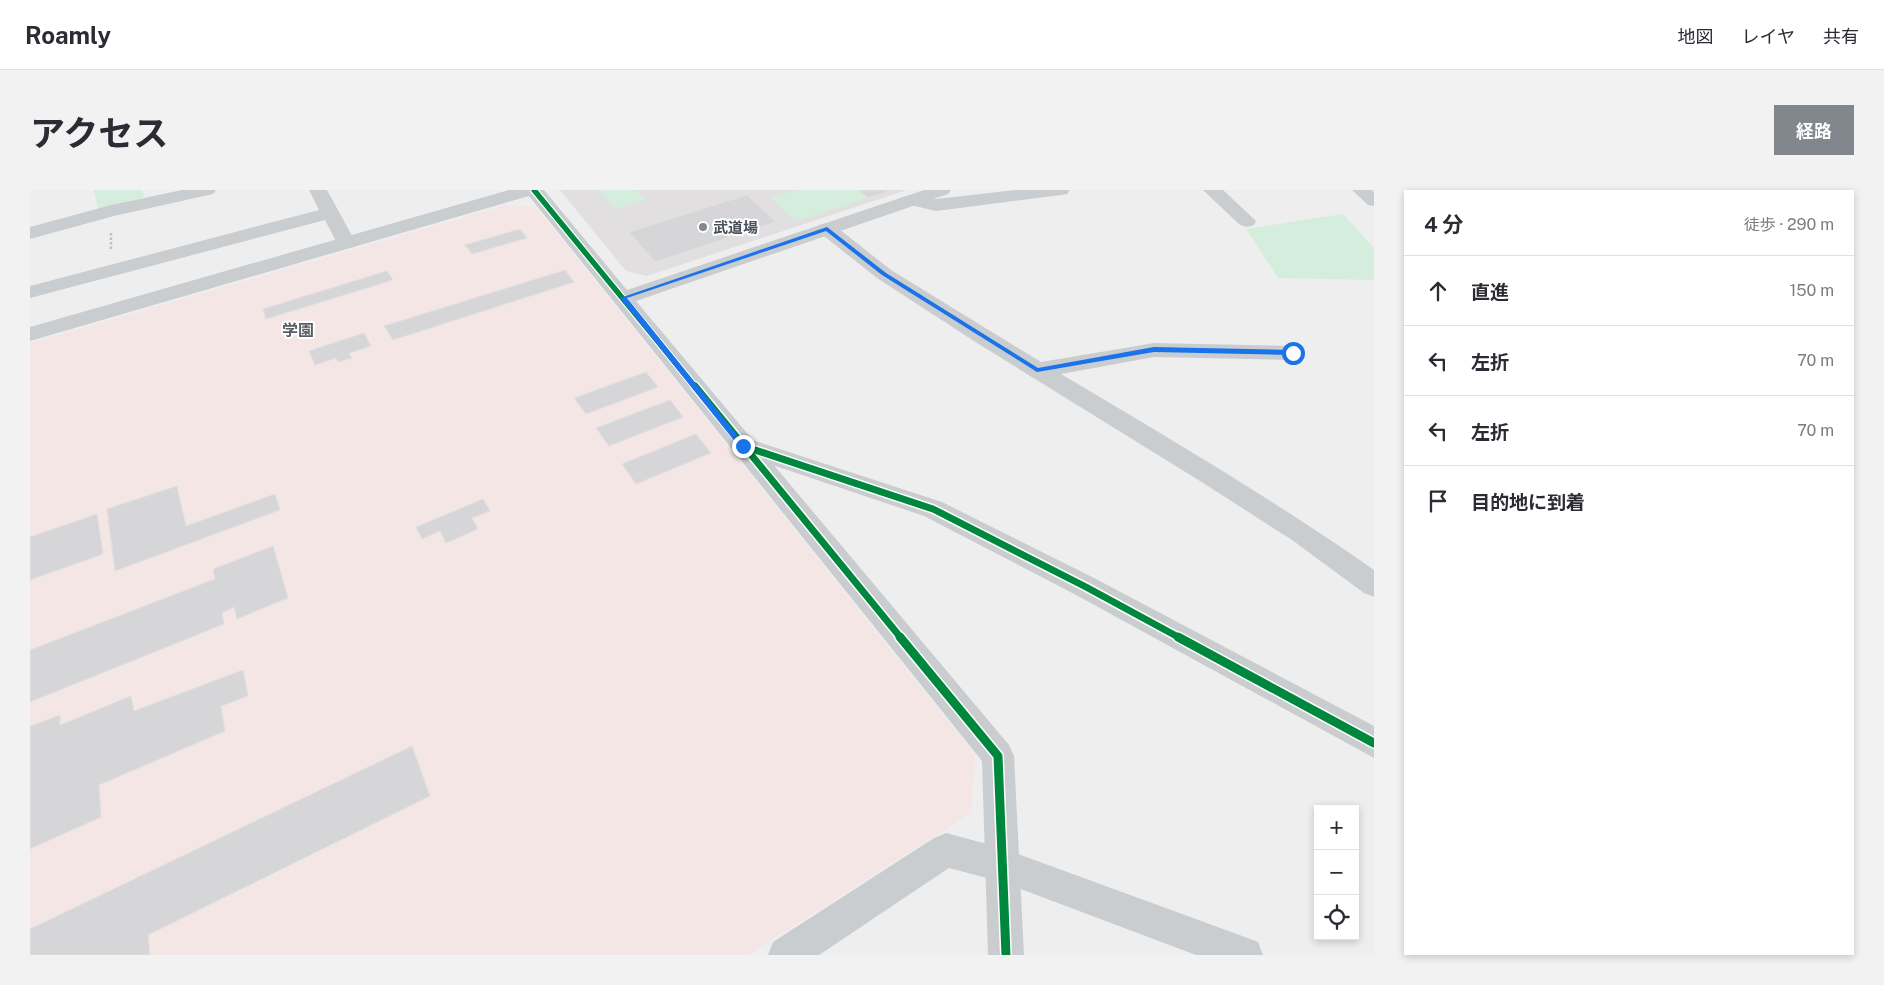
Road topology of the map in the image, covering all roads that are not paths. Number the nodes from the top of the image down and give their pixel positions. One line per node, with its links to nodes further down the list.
1 (207, 190): 14 (street)
2 (318, 190): 11 (street)
3 (528, 190): 15 (street)
4 (534, 190): 17 (street)
5 (942, 190): 9 (street)
6 (1061, 190): 9 (street)
7 (1212, 190): 12 (street)
8 (1361, 190): 10 (street)
9 (912, 200): 13 (street)
10 (1374, 201)
11 (330, 213): 15 (street); 16 (street)
12 (1247, 221)
13 (827, 228): 17 (street); 20 (street)
14 (30, 233)
15 (346, 243): 18 (street)
16 (30, 292)
17 (623, 298): 21 (street)
18 (30, 334)
19 (1293, 353): 20 (street)
20 (1037, 370): 22 (street)
21 (743, 446): 23 (street); 24 (street)
22 (1374, 585)
23 (1374, 743)
24 (1002, 865): 25 (street); 26 (street); 27 (street)
25 (786, 955)
26 (1006, 955)
27 (1245, 955)

